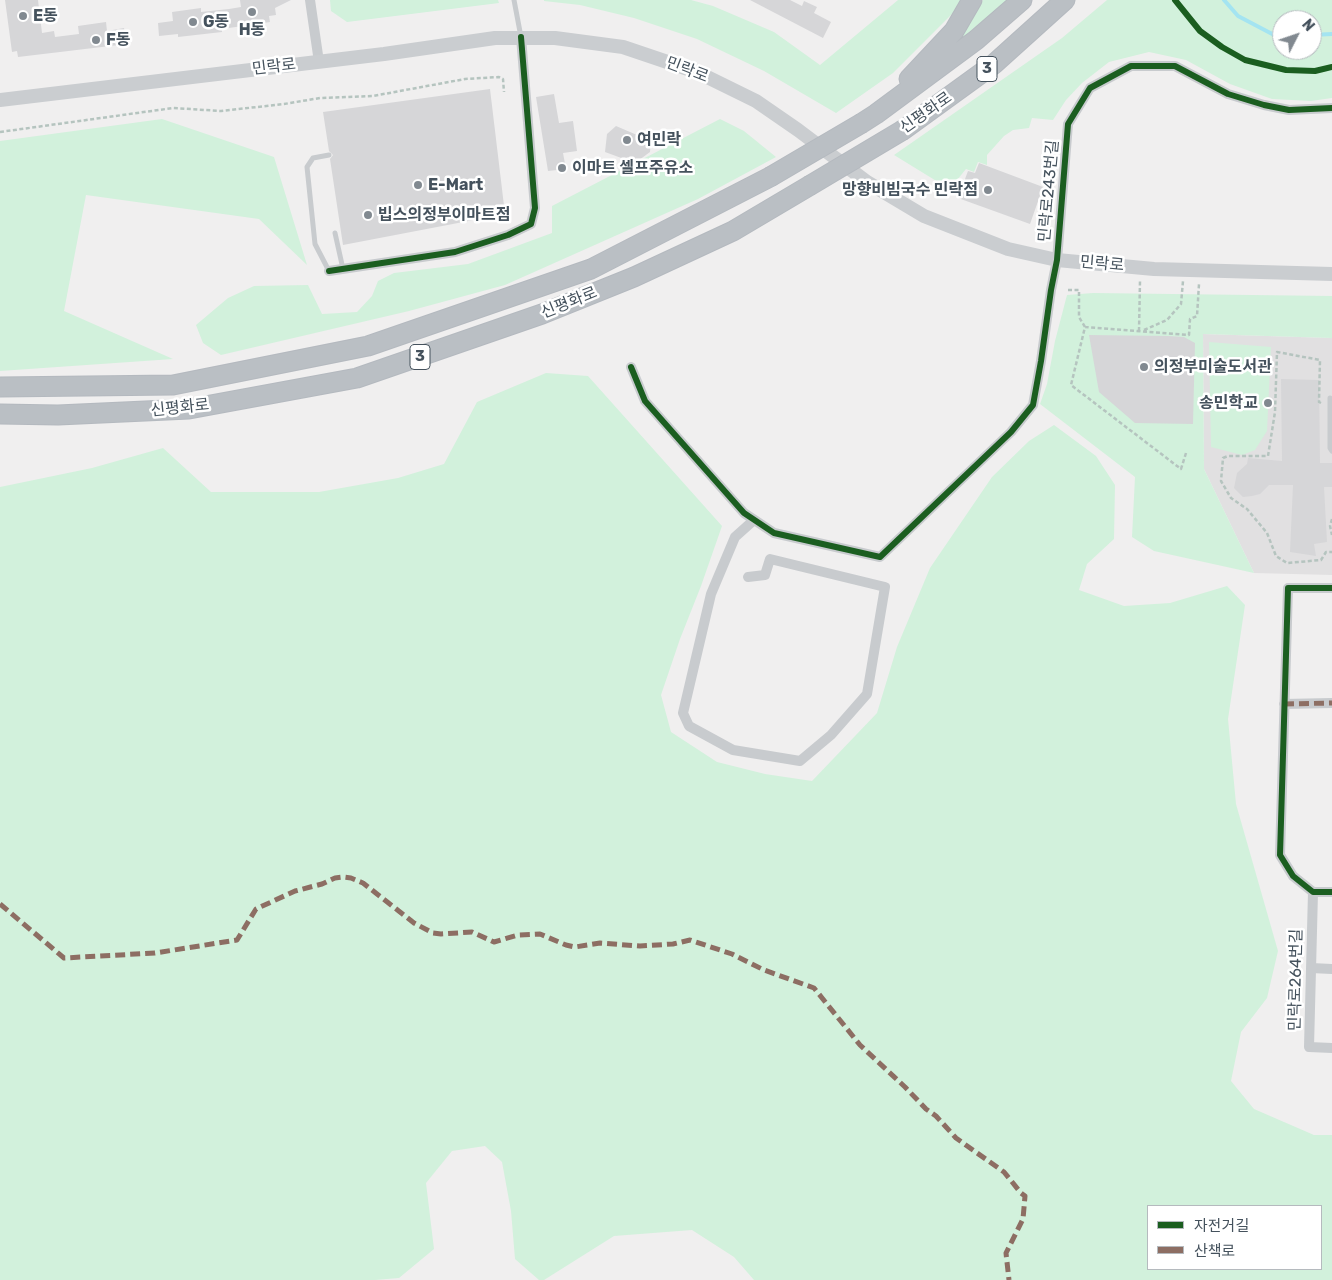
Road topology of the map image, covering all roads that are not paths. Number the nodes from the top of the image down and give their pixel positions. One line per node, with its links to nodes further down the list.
1 (310, 0): 7 (street)
2 (514, 0): 6 (lane)
3 (972, 0): 10 (highway)
4 (1022, 0): 10 (highway, 신평화로 / 3)
5 (1065, 0): 20 (highway, 신평화로 / 3, bridge)
6 (521, 37): 7 (main road, 민락로); 13 (main road, 민락로); 14 (street)
7 (318, 62): 8 (main road, 민락로)
8 (0, 100)
9 (1332, 108): 13 (street, 민락로243번길)
10 (869, 119): 18 (highway, 신평화로 / 3, bridge)
11 (330, 155): 15 (lane)
12 (335, 233): 14 (lane)
13 (1057, 260): 16 (main road, 민락로); 22 (street, 민락로243번길)
14 (343, 269): 15 (street)
15 (329, 271)
16 (1332, 274)
17 (631, 367): 22 (street)
18 (0, 387)
19 (1330, 401): 21 (lane)
20 (0, 414)
21 (1332, 451)
22 (754, 520): 23 (street)
23 (748, 578)
24 (1332, 588): 26 (street)
25 (1332, 703): 26 (street)
26 (1284, 704): 27 (street)
27 (1312, 892): 28 (street); 29 (street, 민락로264번길)
28 (1332, 892)
29 (1311, 968): 30 (street); 31 (street, 민락로264번길)
30 (1332, 969)
31 (1332, 1048)

